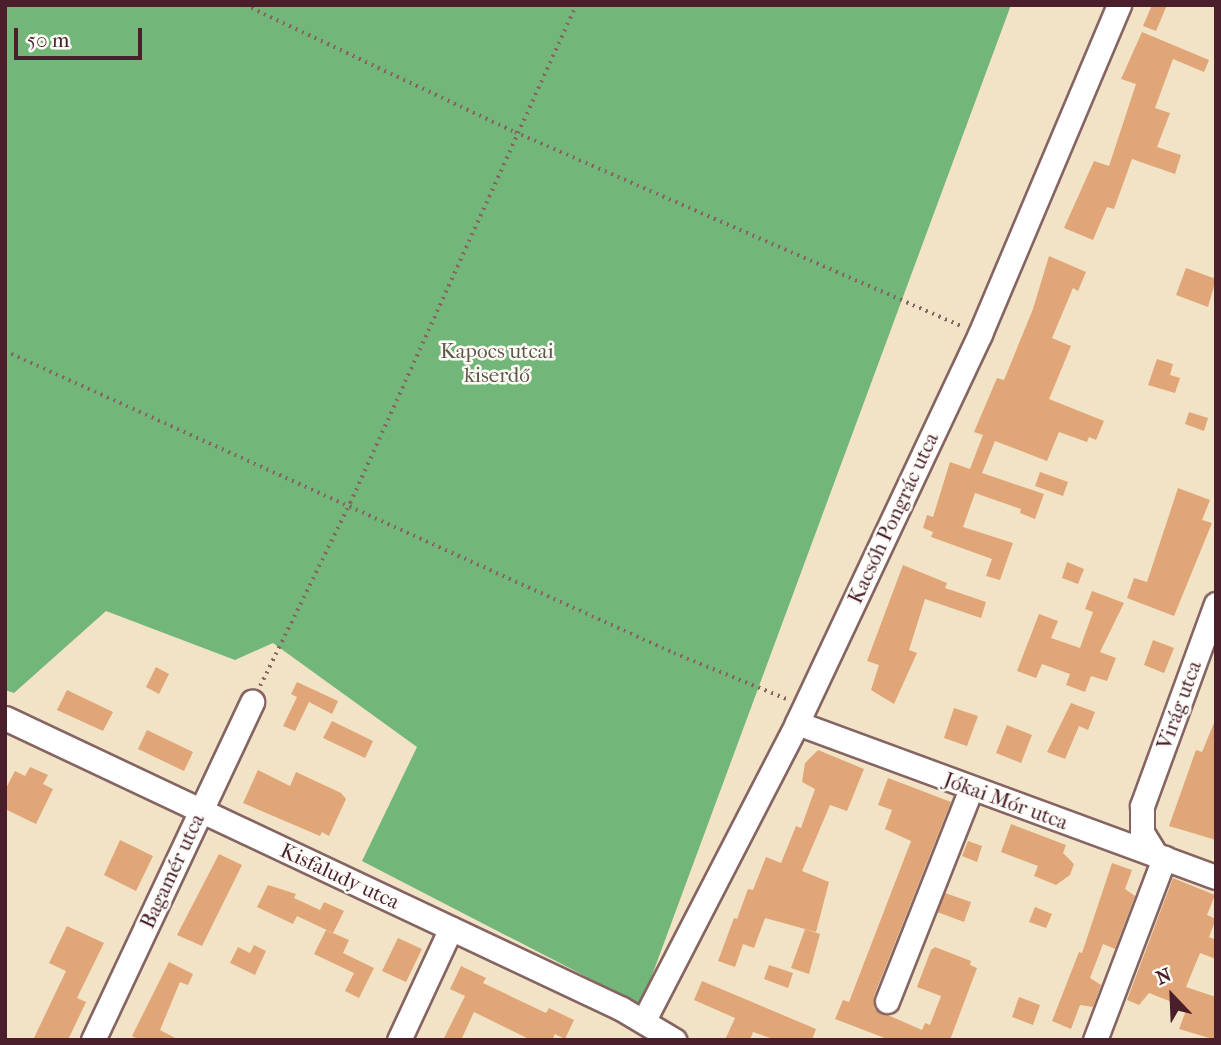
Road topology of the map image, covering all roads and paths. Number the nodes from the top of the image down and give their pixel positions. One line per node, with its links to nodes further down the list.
1 (245, 5): 4 (path)
2 (576, 5): 4 (path)
3 (1119, 5): 5 (street, Kacsóh Pongrác utca)
4 (515, 132): 5 (path); 7 (path)
5 (979, 334): 10 (street, Kacsóh Pongrác utca)
6 (5, 351): 7 (path)
7 (350, 503): 9 (path); 10 (path)
8 (1216, 604): 13 (street, Virág utca)
9 (252, 702): 14 (street, Bagamér utca)
10 (801, 715): 12 (street, Jókai Mór utca); 20 (street, Kacsóh Pongrác utca)
11 (5, 719): 14 (street, Kisfaludy utca)
12 (971, 789): 15 (street, Jókai Mór utca); 19 (street)
13 (1142, 806): 15 (street, Virág utca); 16 (street, Virág utca)
14 (200, 811): 18 (street, Kisfaludy utca); 22 (street, Bagamér utca)
15 (1098, 835): 16 (street, Jókai Mór utca)
16 (1160, 857): 17 (street, Jókai Mór utca); 24 (street)
17 (1216, 877)
18 (451, 928): 20 (street, Kisfaludy utca); 23 (street)
19 (887, 1001)
20 (644, 1020): 21 (street, Kisfaludy utca)
21 (673, 1039)
22 (93, 1040)
23 (399, 1040)
24 (1095, 1040)

